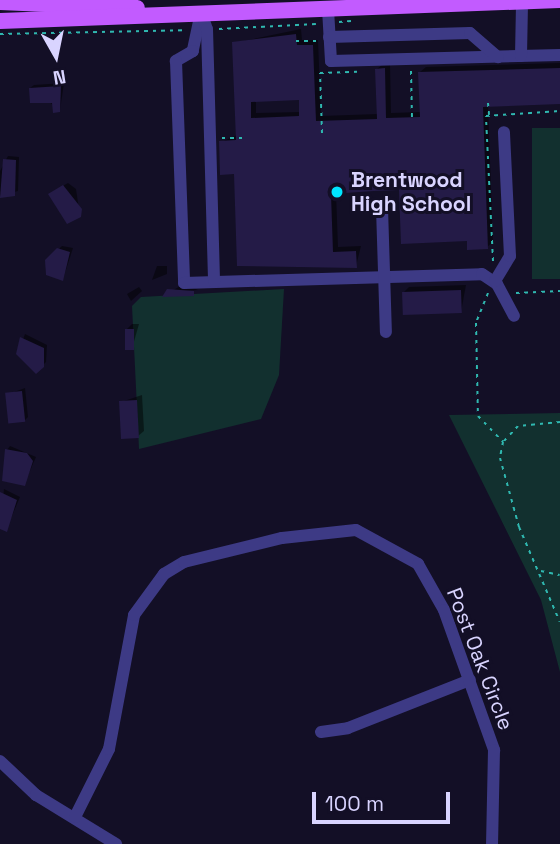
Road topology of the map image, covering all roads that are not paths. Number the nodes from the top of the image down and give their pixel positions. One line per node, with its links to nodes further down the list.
1 (560, 0): 3 (main road)
2 (0, 2): 4 (main road)
3 (522, 2): 6 (main road); 8 (street)
4 (201, 12): 5 (main road); 6 (main road); 13 (street); 13 (street)
5 (0, 21)
6 (328, 23): 9 (street); 9 (street)
7 (560, 55): 8 (street)
8 (521, 56): 9 (street)
9 (498, 57)
10 (504, 132): 14 (street)
11 (382, 208): 12 (street)
12 (384, 277): 13 (street); 14 (street); 16 (street)
13 (214, 282)
14 (493, 285): 15 (street)
15 (514, 316)
16 (386, 332)
17 (470, 680): 18 (street); 20 (street, Post Oak Circle); 22 (street, Post Oak Circle)
18 (321, 732)
19 (0, 761): 20 (street)
20 (75, 817): 21 (street)
21 (116, 844)
22 (492, 844)

